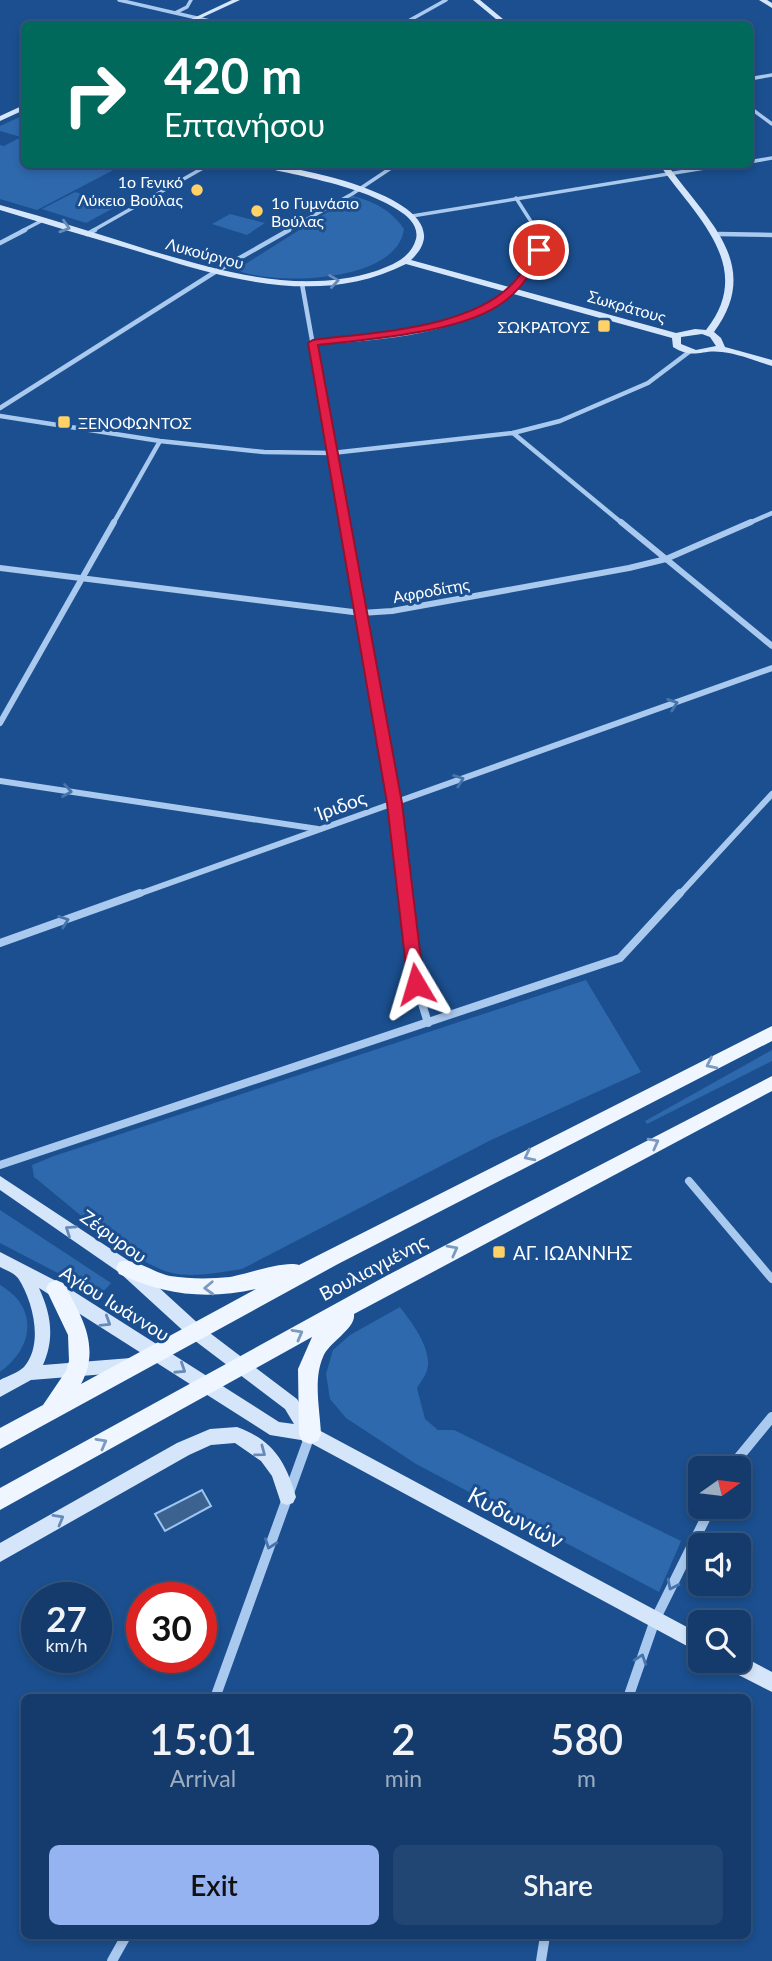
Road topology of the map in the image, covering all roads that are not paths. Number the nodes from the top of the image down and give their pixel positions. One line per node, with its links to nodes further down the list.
1 (118, 0): 8 (street)
2 (191, 0): 8 (street)
3 (237, 0): 9 (street)
4 (446, 0): 12 (street)
5 (476, 0): 13 (street)
6 (762, 0): 7 (street)
7 (772, 6)
8 (174, 13): 9 (street)
9 (196, 18): 10 (street); 11 (street)
10 (190, 21)
11 (210, 21)
12 (408, 21)
13 (502, 21)
14 (772, 75): 15 (street)
15 (753, 78)
16 (21, 108): 18 (street)
17 (753, 110): 19 (street)
18 (0, 119)
19 (772, 124)
20 (772, 158): 21 (street)
21 (753, 161)
22 (203, 168): 33 (street)
23 (276, 168): 28 (street)
24 (391, 168): 28 (street)
25 (665, 168): 27 (street)
26 (705, 168): 27 (street)
27 (669, 174): 29 (street); 34 (street)
28 (358, 190): 31 (street); 38 (street)
29 (516, 198): 31 (street); 40 (street)
30 (0, 207): 32 (street, Λυκούργου)
31 (412, 216): 37 (street)
32 (43, 220): 33 (street, Λυκούργου, one-way to 33); 36 (street)
33 (87, 234): 38 (street, Λυκούργου)
34 (719, 234): 35 (street); 41 (street)
35 (772, 235)
36 (0, 243)
37 (406, 261): 39 (street, Λυκούργου, one-way to 37); 40 (street, Σωκράτους)
38 (215, 272): 39 (street, Λυκούργου); 47 (street)
39 (302, 284): 43 (street)
40 (512, 290): 42 (street, Σωκράτους); 43 (street)
41 (708, 333): 42 (street, Σωκράτους); 44 (street)
42 (677, 336): 45 (street, Σωκράτους)
43 (313, 343): 51 (street)
44 (719, 348): 45 (street); 46 (street)
45 (689, 352): 49 (street)
46 (772, 363)
47 (0, 408)
48 (0, 416): 50 (street)
49 (513, 433): 51 (street); 53 (street)
50 (160, 441): 51 (street); 55 (street)
51 (332, 453): 56 (street)
52 (772, 513): 53 (street, Αφροδίτης)
53 (666, 559): 56 (street, Αφροδίτης); 57 (street)
54 (0, 568): 55 (street, Αφροδίτης)
55 (84, 579): 56 (street, Αφροδίτης); 59 (street)
56 (361, 613): 62 (street)
57 (772, 646)
58 (772, 668): 62 (street, Ίριδος, one-way to 58)
59 (0, 723)
60 (0, 781): 63 (street, one-way to 63)
61 (772, 794): 65 (street)
62 (394, 803): 63 (street, Ίριδος); 65 (street)
63 (320, 829): 64 (street, Ίριδος, one-way to 63)
64 (0, 943)
65 (428, 1023): 68 (street)
66 (772, 1033): 71 (main road, Βουλιαγμένης, one-way to 71)
67 (772, 1083): 76 (main road, Βουλιαγμένης, one-way to 67)
68 (0, 1165)
69 (689, 1181): 75 (street)
70 (0, 1182): 73 (street, Ζέφυρου, one-way to 70)
71 (331, 1258): 73 (main road, one-way to 73); 78 (main road, Βουλιαγμένης)
72 (0, 1259): 74 (street, Αγίου Ιωάννου)
73 (126, 1268): 78 (street, Ζέφυρου)
74 (22, 1270): 77 (street, Αγίου Ιωάννου); 83 (street)
75 (772, 1279)
76 (393, 1282): 81 (main road, Βουλιαγμένης, one-way to 76); 87 (main road)
77 (56, 1289): 79 (street, Αγίου Ιωάννου, one-way to 79); 82 (main road)
78 (196, 1332): 79 (main road, Βουλιαγμένης); 81 (street, Κυδωνιών)
79 (158, 1354): 80 (main road, Βουλιαγμένης); 84 (street, Αγίου Ιωάννου, one-way to 84)
80 (137, 1365): 82 (street); 88 (main road, Βουλιαγμένης)
81 (238, 1367): 84 (main road, Βουλιαγμένης); 87 (street, Κυδωνιών)
82 (77, 1369): 83 (street); 88 (main road)
83 (29, 1373): 85 (street)
84 (205, 1385): 87 (street, Κυδωνιών); 91 (main road, Βουλιαγμένης, one-way to 84)
85 (0, 1389)
86 (772, 1417): 89 (street)
87 (310, 1434): 90 (street); 94 (street, Κυδωνιών)
88 (0, 1438)
89 (740, 1456)
90 (287, 1497): 93 (street, one-way to 90); 98 (street, one-way to 98)
91 (0, 1500)
92 (705, 1519): 94 (street, one-way to 94)
93 (0, 1553)
94 (655, 1620): 95 (street, Κυδωνιών); 99 (street, one-way to 94)
95 (688, 1638)
96 (751, 1671): 97 (street)
97 (772, 1682)
98 (216, 1694)
99 (629, 1694)
100 (124, 1939): 102 (street)
101 (545, 1939): 103 (street)
102 (112, 1961)
103 (541, 1961)

